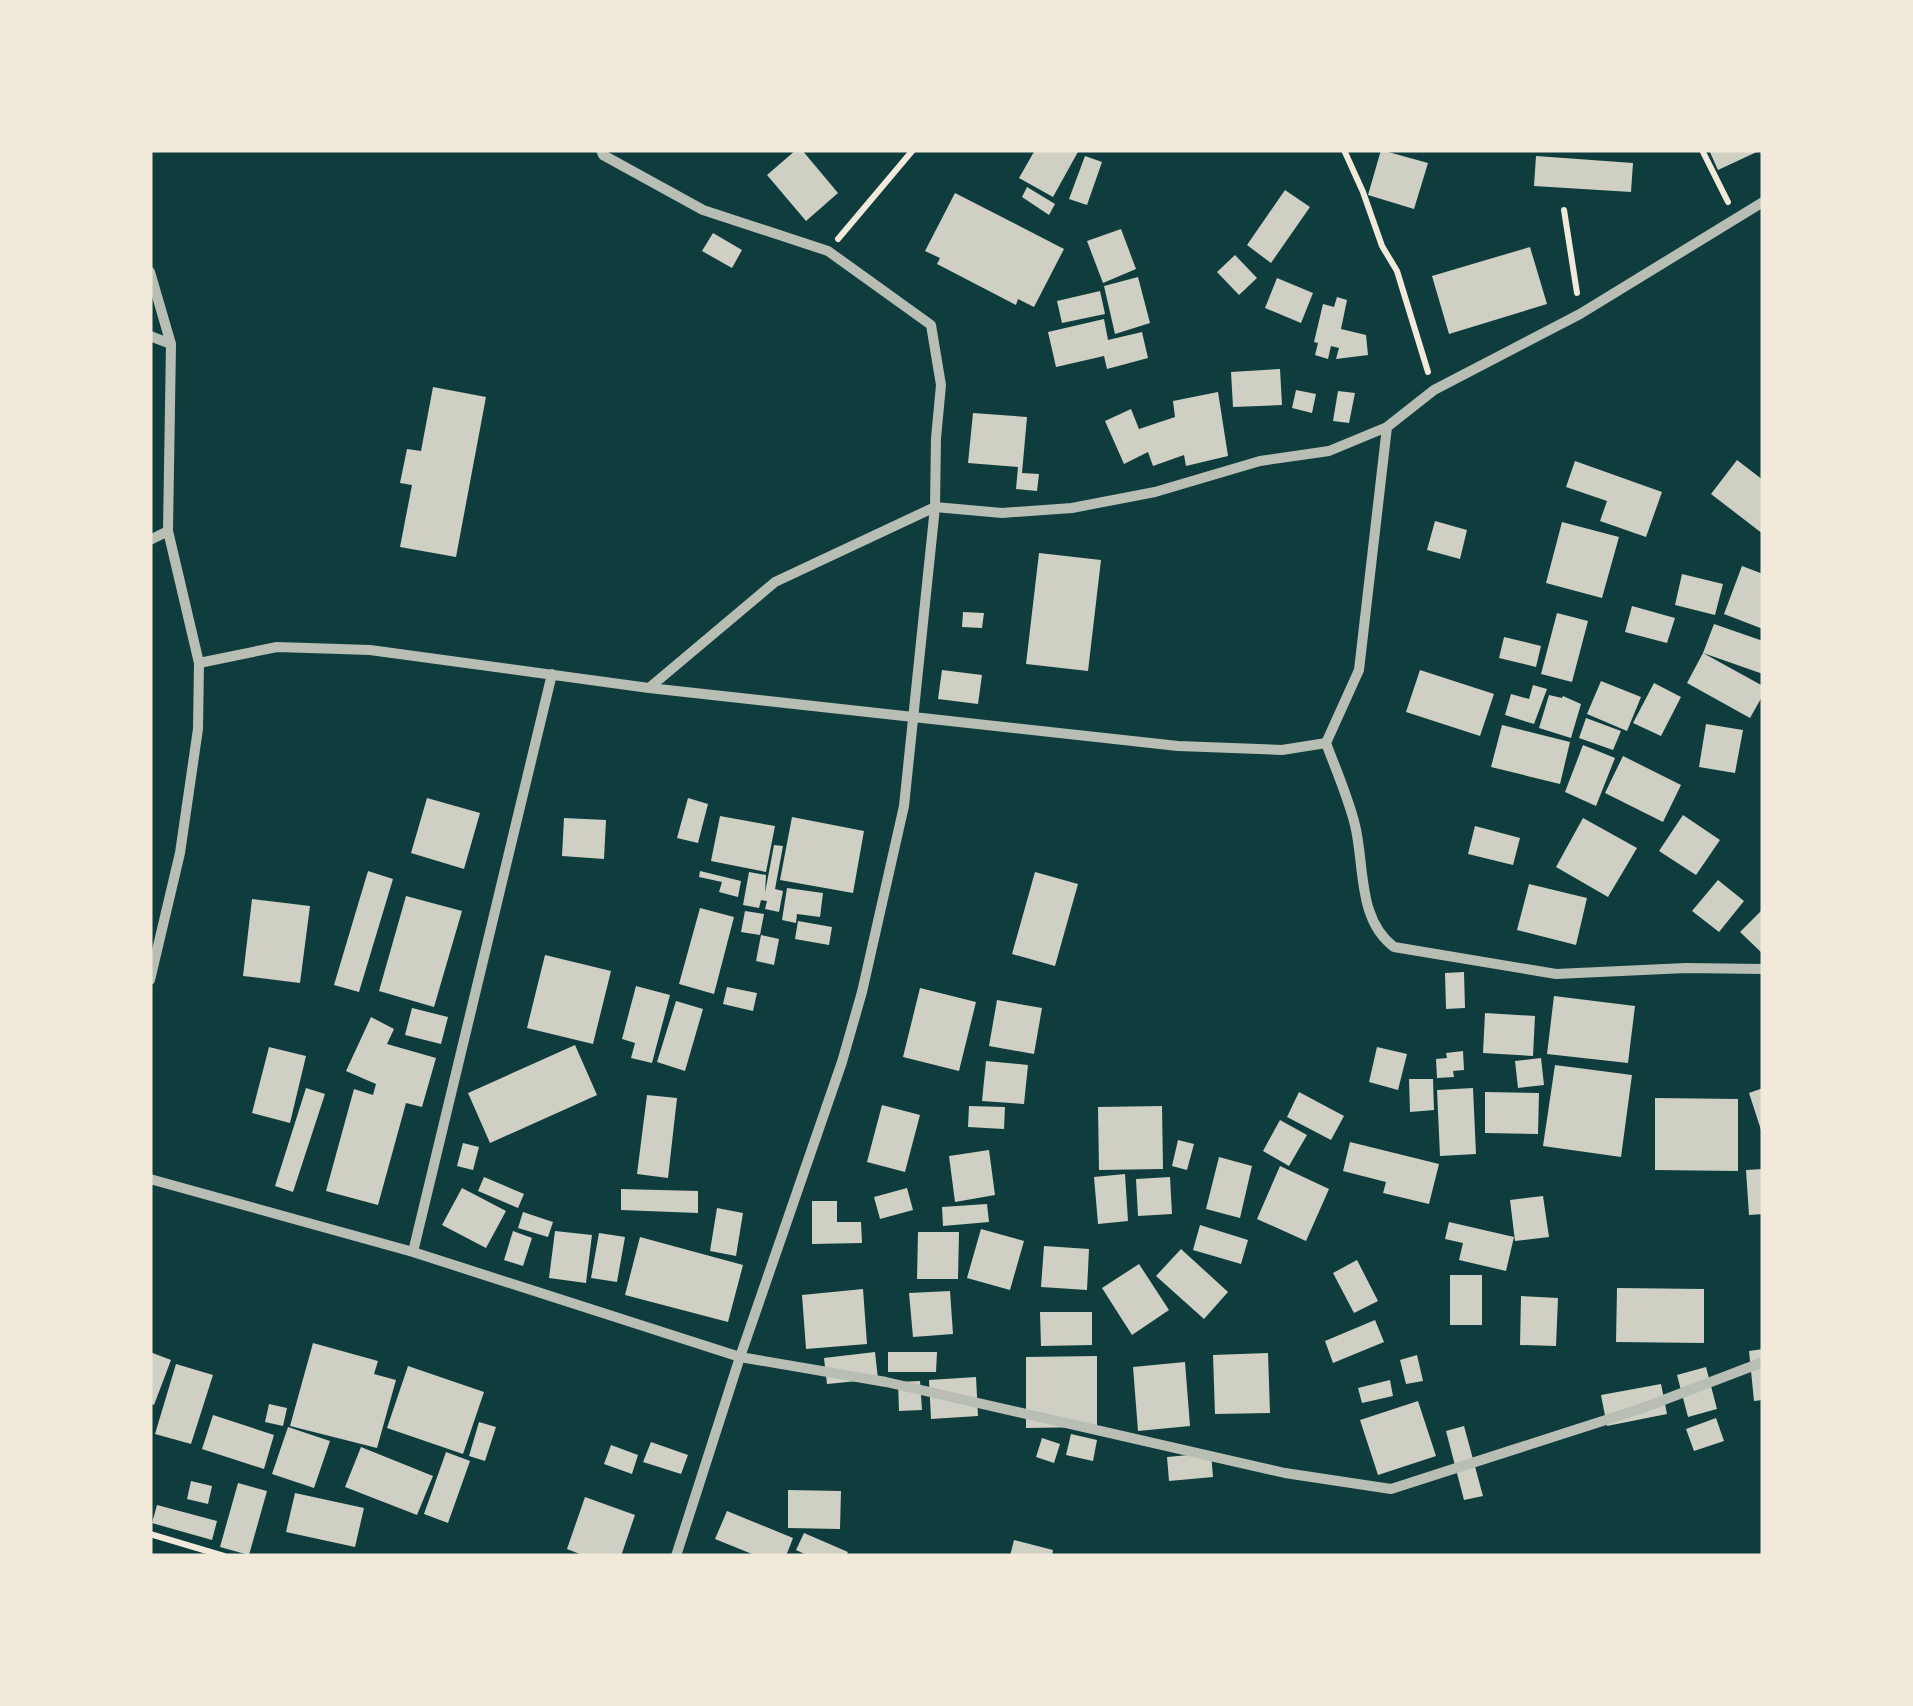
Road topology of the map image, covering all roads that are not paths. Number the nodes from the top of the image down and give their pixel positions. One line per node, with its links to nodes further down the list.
1 (601, 150): 7 (street)
2 (1763, 202): 6 (street)
3 (150, 272): 5 (street)
4 (150, 336): 5 (street)
5 (171, 344): 8 (street)
6 (1387, 427): 7 (street); 14 (street)
7 (934, 508): 12 (street); 13 (street)
8 (168, 531): 9 (street); 10 (street)
9 (150, 540)
10 (199, 662): 11 (street); 16 (street)
11 (552, 674): 12 (street); 18 (street)
12 (649, 688): 13 (street)
13 (914, 718): 14 (street); 19 (street)
14 (1326, 744): 15 (street)
15 (1763, 968)
16 (150, 980)
17 (150, 1178): 18 (street)
18 (413, 1252): 19 (street)
19 (740, 1357): 20 (street); 21 (street)
20 (1763, 1362)
21 (676, 1556)

